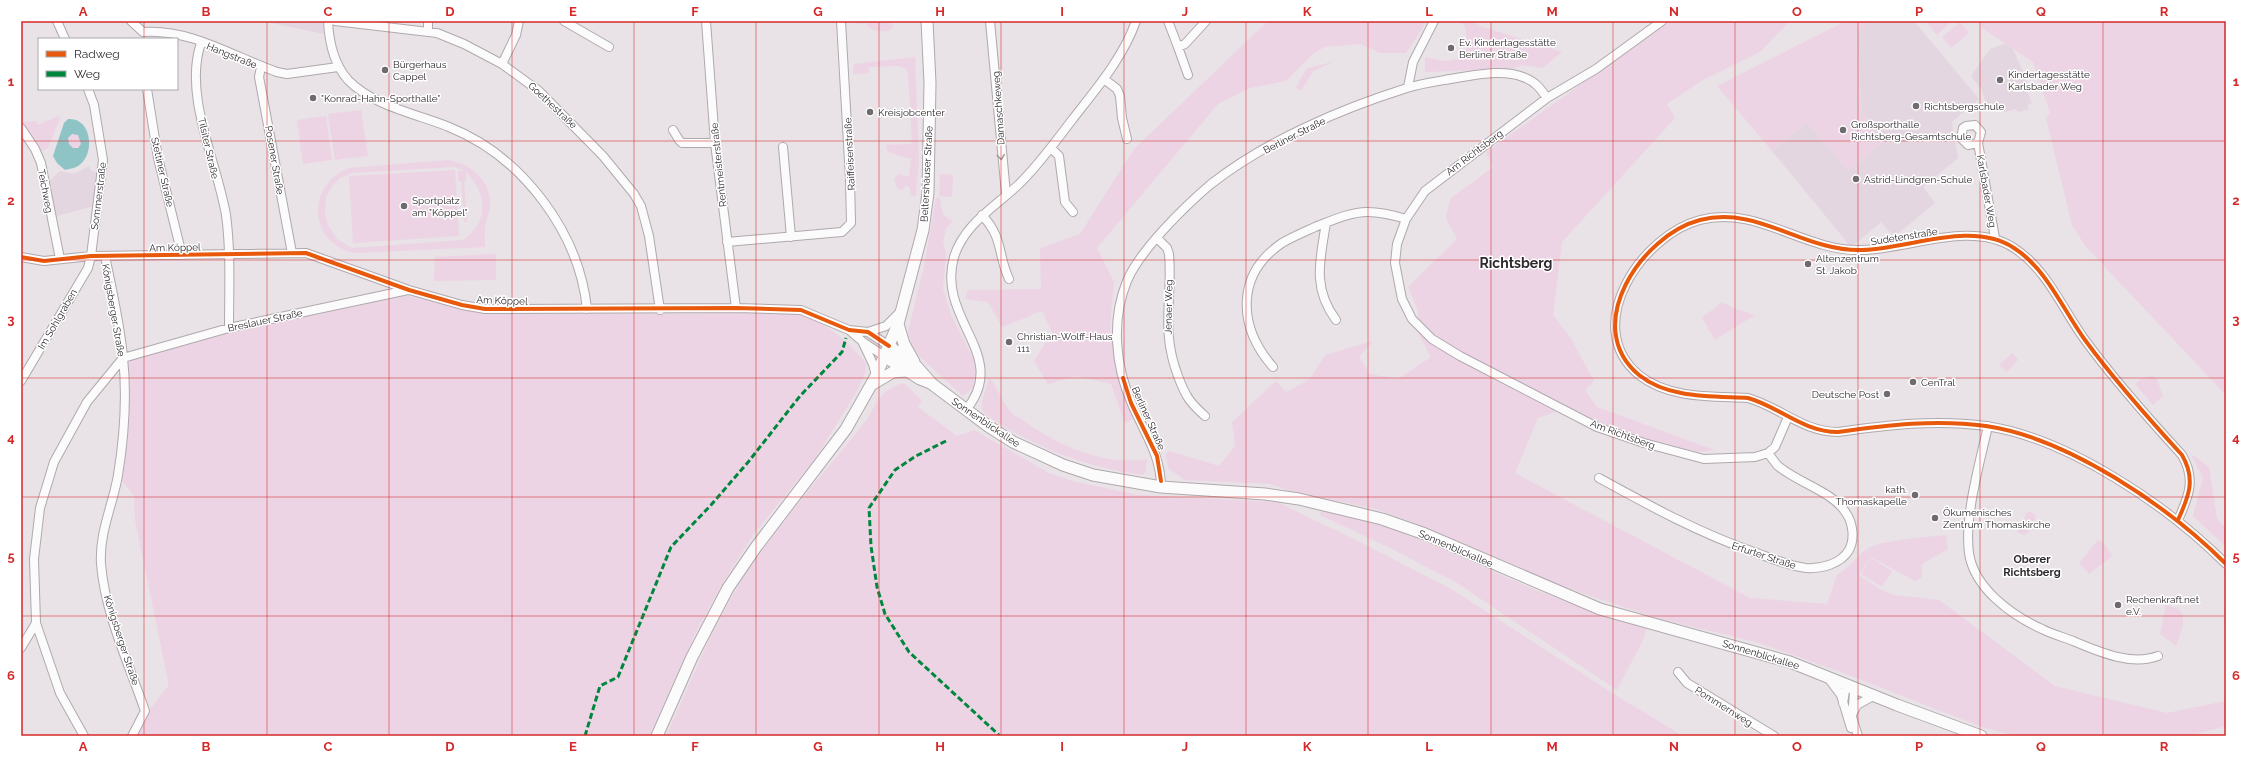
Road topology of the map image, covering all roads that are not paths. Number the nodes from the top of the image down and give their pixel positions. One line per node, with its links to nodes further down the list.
1 (57, 21): 19 (street)
2 (131, 21): 18 (street, Hangstraße)
3 (328, 21): 25 (street)
4 (335, 21): 17 (street, Goethestraße)
5 (428, 21): 17 (street)
6 (519, 21): 23 (street)
7 (564, 21): 21 (street)
8 (706, 21): 35 (street, Rentmeisterstraße)
9 (841, 21): 44 (street, Raiffeisenstraße)
10 (927, 21): 58 (main road, Beltershäuser Straße)
11 (990, 21): 39 (street, Damaschkeweg, one-way to 39)
12 (1136, 21): 27 (street)
13 (1168, 21): 22 (street)
14 (1206, 21): 22 (street)
15 (1434, 21): 28 (street)
16 (1662, 21): 31 (street, Am Richtsberg)
17 (428, 32): 23 (street, Goethestraße)
18 (143, 35): 20 (street, Hangstraße)
19 (65, 38)
20 (201, 43): 24 (street, Hangstraße); 49 (street, Tilsiter Straße)
21 (609, 47)
22 (1178, 47): 26 (street)
23 (502, 64): 60 (street, Goethestraße)
24 (261, 67): 25 (street, Hangstraße); 48 (street, Posener Straße)
25 (338, 67): 59 (street)
26 (1188, 74)
27 (1104, 78): 34 (street); 38 (street)
28 (1408, 87): 31 (street, Berliner Straße); 45 (street, Berliner Straße)
29 (88, 90): 51 (street, Sommerstraße)
30 (147, 90): 50 (street, Stettiner Straße)
31 (1547, 98): 42 (street, Am Richtsberg)
32 (21, 128): 54 (street, Teichweg)
33 (673, 130): 35 (street)
34 (1127, 139)
35 (715, 143): 47 (street, Rentmeisterstraße)
36 (1978, 143): 46 (street, Karlsbader Weg)
37 (783, 147): 44 (street)
38 (1051, 148): 39 (street); 40 (street)
39 (1006, 194): 41 (street)
40 (1073, 212)
41 (982, 215): 55 (street); 75 (street)
42 (1406, 219): 43 (street); 79 (street, Am Richtsberg)
43 (1326, 223): 61 (street); 70 (street)
44 (791, 237): 47 (street, Raiffeisenstraße)
45 (1158, 238): 76 (street, Jenaer Weg); 81 (street, Berliner Straße)
46 (1995, 238): 77 (street, Sudetenstraße); 82 (street, Sudetenstraße)
47 (727, 242): 57 (street, Rentmeisterstraße)
48 (292, 253): 49 (street, Am Köppel); 56 (street, Am Köppel)
49 (229, 254): 50 (street, Am Köppel); 63 (street, Tilsiter Straße)
50 (182, 255): 52 (street, Am Köppel)
51 (91, 256): 52 (street, Am Köppel); 54 (street, Am Köppel); 72 (street, Im Sohlgraben)
52 (105, 256): 68 (street, Königsberger Straße)
53 (21, 257): 54 (street, Am Köppel)
54 (60, 259)
55 (1009, 279)
56 (409, 290): 59 (street, Am Köppel); 63 (street, Breslauer Straße)
57 (736, 308): 60 (street, Am Köppel); 64 (street, Am Köppel)
58 (903, 308): 62 (main road, Beltershäuser Straße); 65 (street, Am Köppel)
59 (587, 309): 60 (street, Am Köppel)
60 (660, 310)
61 (1336, 320)
62 (898, 324): 67 (main road, Beltershäuser Straße); 69 (main road)
63 (230, 328): 68 (street, Breslauer Straße)
64 (850, 330): 65 (street, Am Köppel); 66 (street, Am Köppel)
65 (868, 332): 67 (street, Am Köppel)
66 (863, 342): 67 (street, Am Köppel); 73 (street)
67 (886, 351): 69 (main road, Sonnenblickallee); 71 (main road, Sonnenblickallee); 73 (main road, Beltershäuser Straße)
68 (123, 358): 84 (street); 94 (street, Königsberger Straße)
69 (917, 367): 74 (main road, Sonnenblickallee)
70 (1273, 367)
71 (906, 371): 73 (main road); 74 (main road, Sonnenblickallee)
72 (22, 377)
73 (873, 381): 95 (main road, Beltershäuser Straße)
74 (932, 384): 75 (main road, Sonnenblickallee)
75 (966, 410): 81 (main road, Sonnenblickallee)
76 (1205, 416)
77 (1788, 417): 78 (street); 79 (street)
78 (1988, 426): 82 (street); 86 (street)
79 (1768, 453): 80 (street, Erfurter Straße)
80 (1599, 478)
81 (1161, 487): 88 (main road, Sonnenblickallee)
82 (2178, 520): 83 (street)
83 (2226, 564)
84 (36, 623): 85 (street); 93 (street)
85 (21, 648)
86 (2158, 656)
87 (1678, 672): 96 (street, Pommernweg)
88 (1826, 675): 89 (main road, Sonnenblickallee); 91 (street)
89 (1850, 684): 90 (main road, Sonnenblickallee); 91 (street); 92 (street)
90 (1875, 695): 92 (street); 98 (main road, Sonnenblickallee)
91 (1843, 703): 97 (street)
92 (1852, 714): 97 (street)
93 (84, 736)
94 (132, 736)
95 (657, 736)
96 (1774, 736)
97 (1858, 736)
98 (1980, 736)

